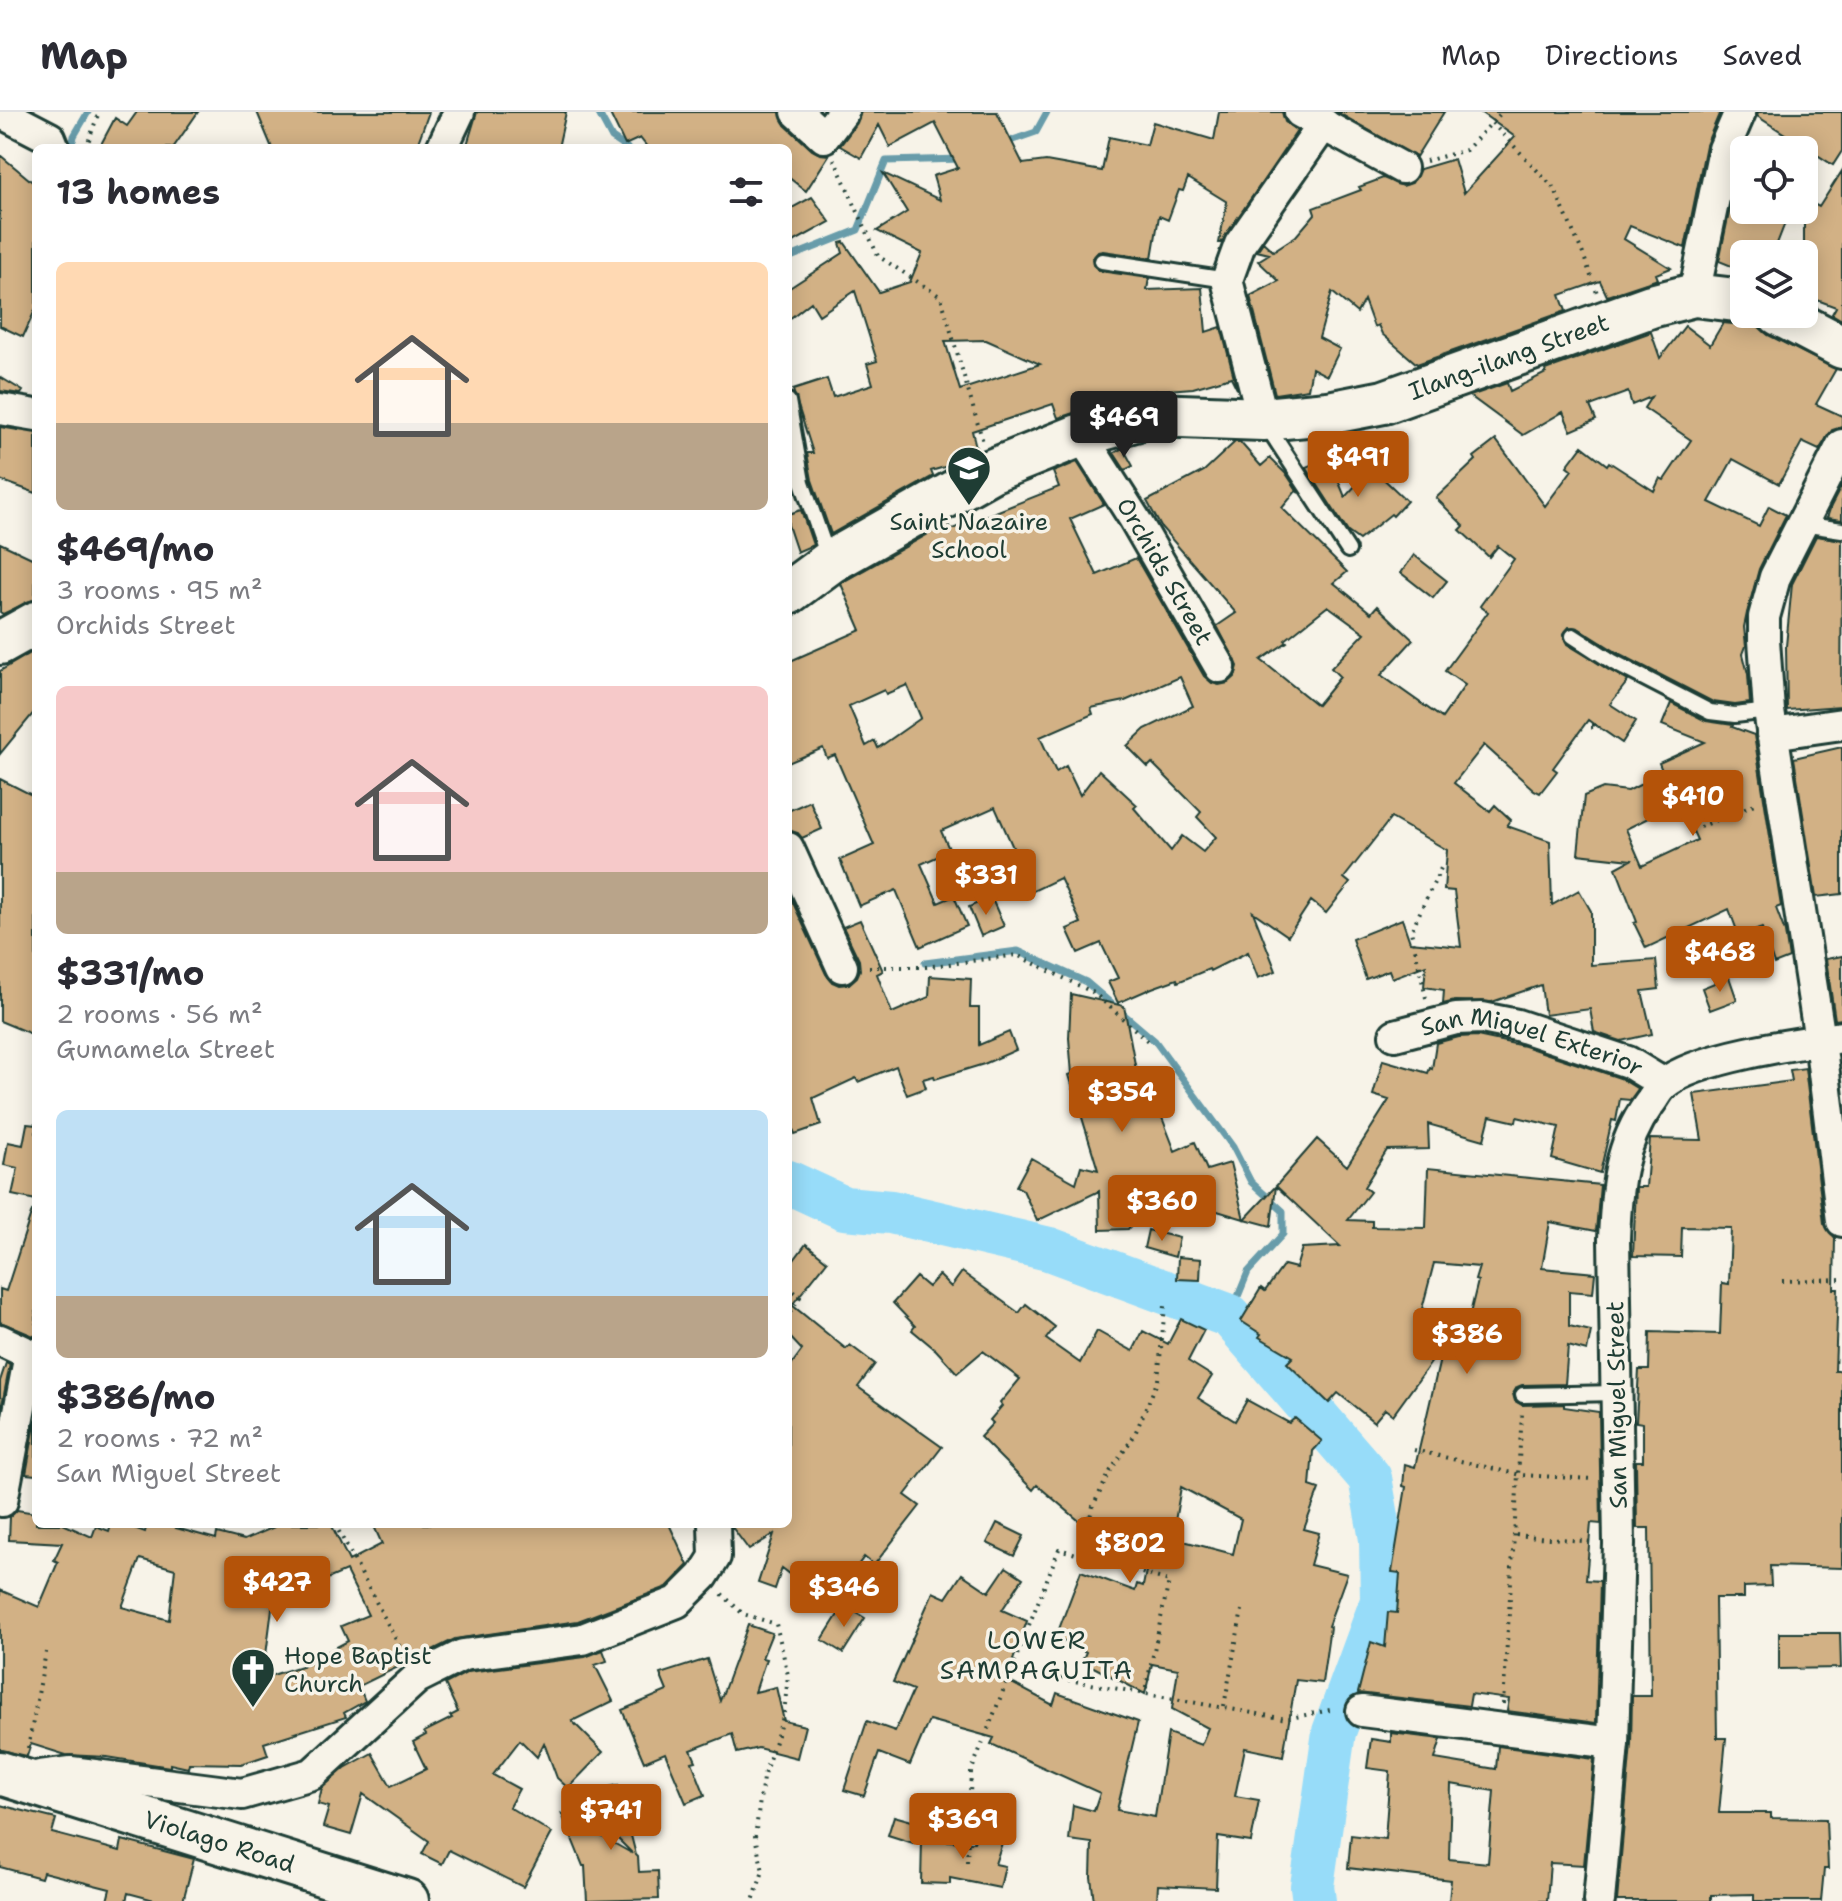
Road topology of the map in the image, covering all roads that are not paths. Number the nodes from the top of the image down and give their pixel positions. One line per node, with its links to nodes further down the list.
1 (0, 112): 7 (street)
2 (459, 112): 8 (street)
3 (797, 112): 4 (street)
4 (843, 112)
5 (1740, 112): 12 (street)
6 (1312, 118): 9 (street); 11 (street)
7 (52, 144)
8 (444, 144)
9 (1402, 168)
10 (1102, 261): 11 (lane)
11 (1227, 280): 18 (street)
12 (1694, 295): 13 (street, Ilang-ilang Street); 18 (street, Ilang-ilang Street)
13 (1730, 299)
14 (1806, 328): 15 (street)
15 (1842, 347)
16 (0, 409): 17 (street)
17 (32, 414)
18 (1263, 419): 20 (street, Ilang-ilang Street); 24 (lane)
19 (792, 424): 25 (lane)
20 (1081, 435): 25 (street, Ilang-ilang Street); 30 (street, Orchids Street)
21 (1842, 445): 22 (street)
22 (1802, 524): 23 (lane); 31 (street)
23 (1842, 530)
24 (1348, 550)
25 (830, 562): 26 (street, Ilang-ilang Street)
26 (792, 590)
27 (32, 625): 29 (street)
28 (1573, 636): 31 (lane)
29 (0, 643)
30 (1220, 667)
31 (1771, 722): 32 (street); 36 (street)
32 (1842, 724)
33 (792, 857): 34 (street)
34 (842, 967)
35 (1395, 1035): 37 (street, San Miguel Exterior)
36 (1831, 1039): 37 (street, San Miguel Street); 38 (street)
37 (1664, 1084): 42 (street, San Miguel Street)
38 (1842, 1221)
39 (0, 1340): 40 (street)
40 (32, 1356)
41 (32, 1361): 44 (street)
42 (1617, 1393): 43 (lane); 47 (street, San Miguel Street)
43 (1523, 1395)
44 (2, 1501)
45 (714, 1528): 48 (street)
46 (1347, 1710): 47 (street)
47 (1613, 1743): 50 (street, San Miguel Street)
48 (24, 1778): 49 (street, Violago Road)
49 (407, 1901)
50 (1599, 1901)

